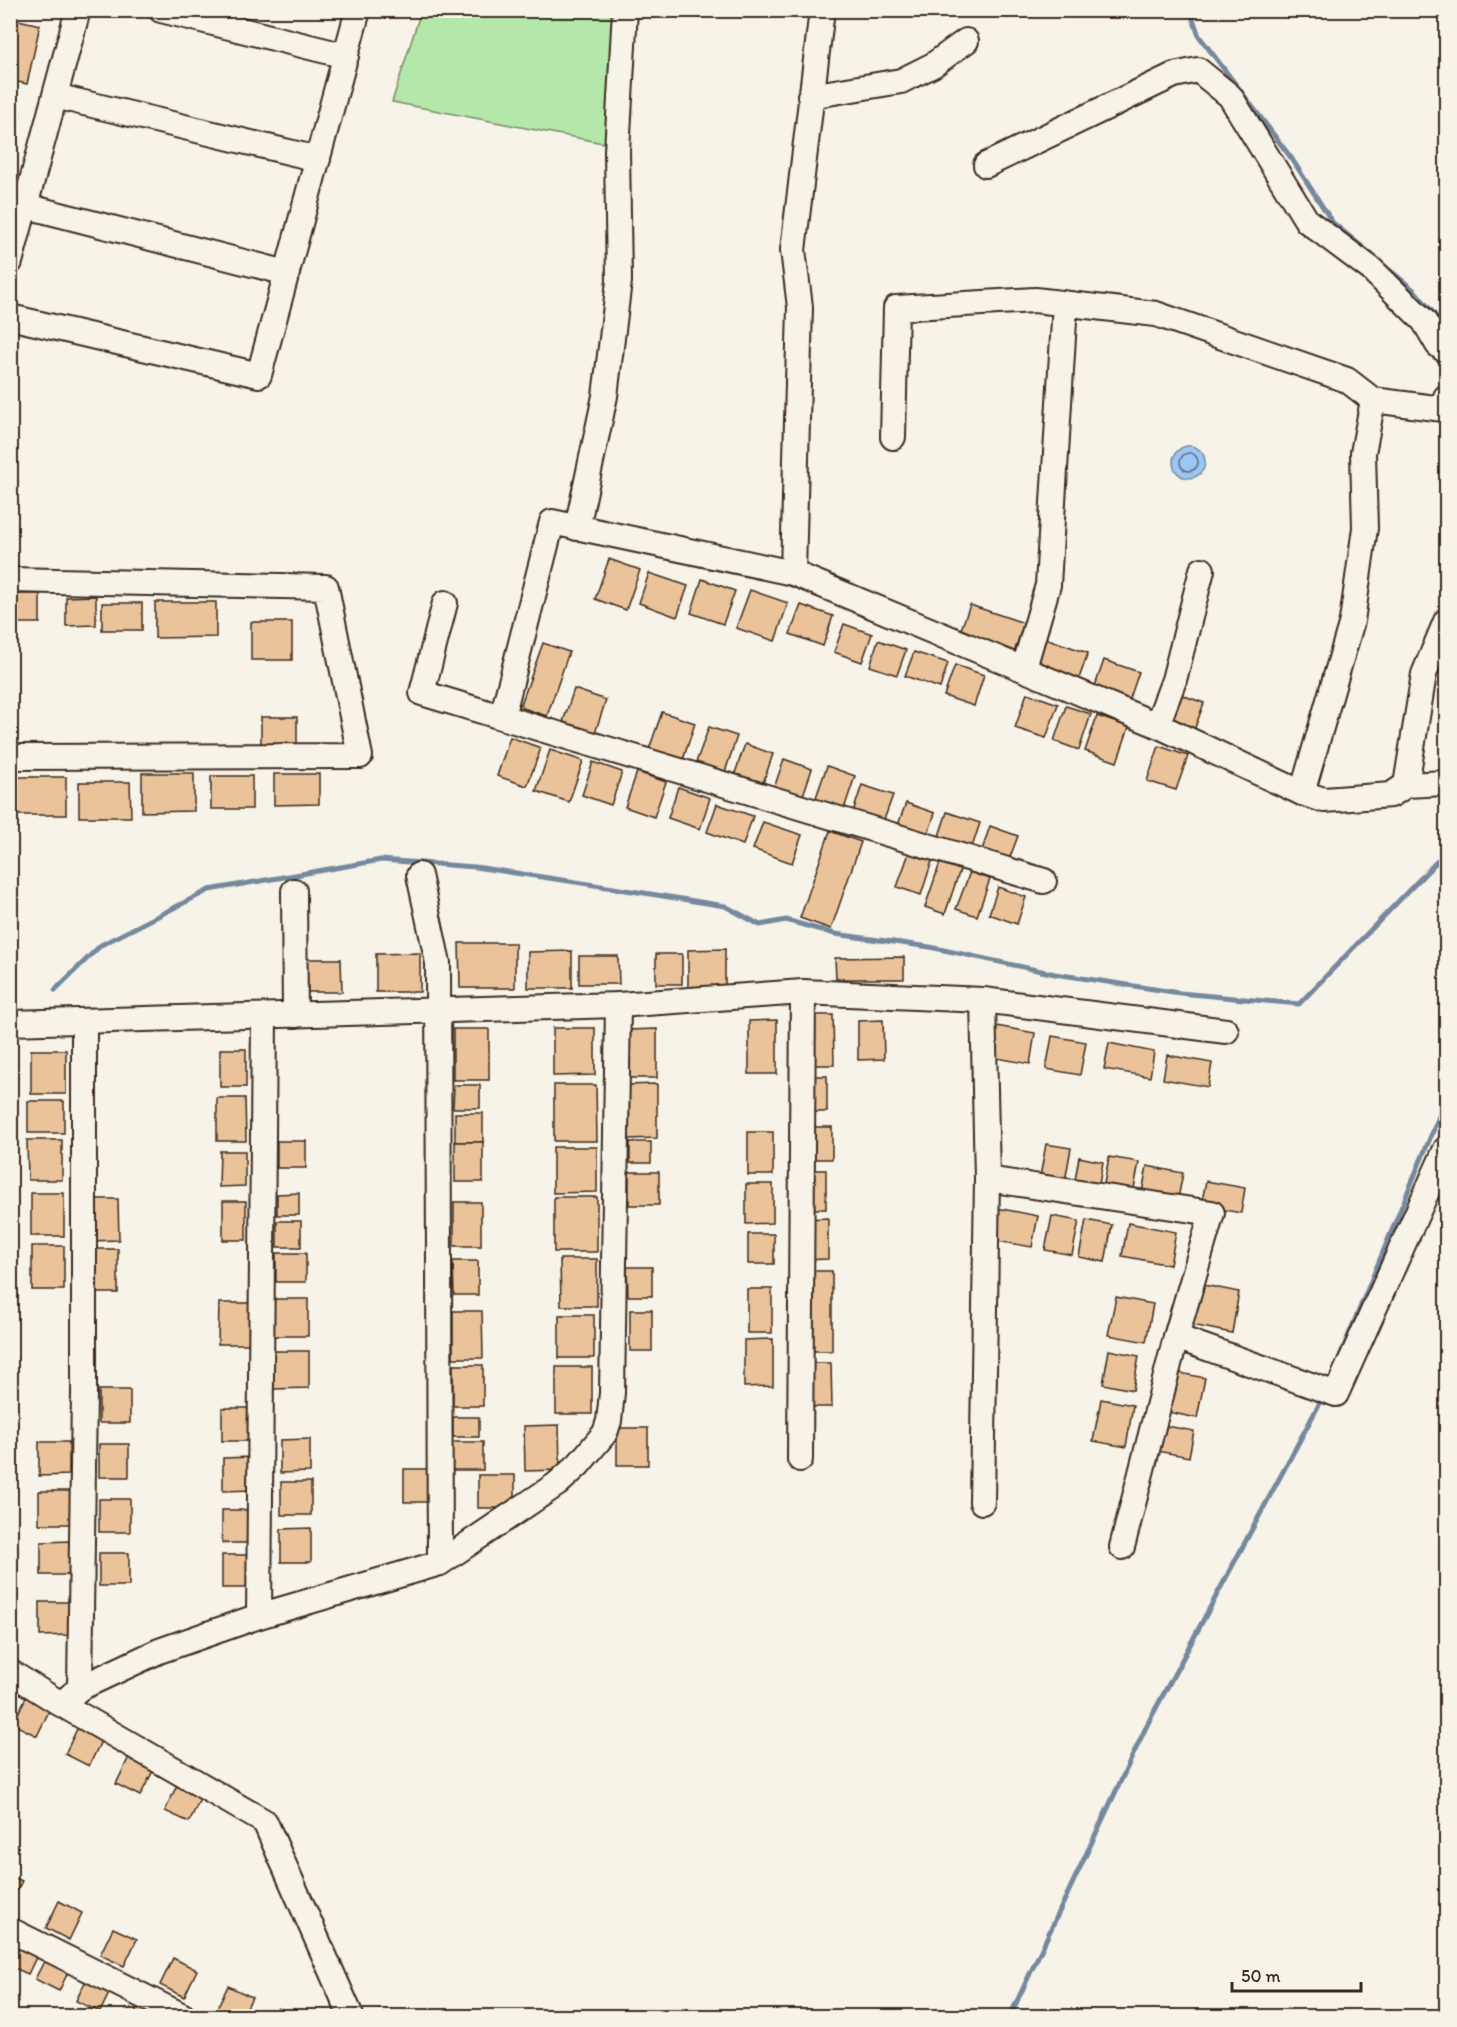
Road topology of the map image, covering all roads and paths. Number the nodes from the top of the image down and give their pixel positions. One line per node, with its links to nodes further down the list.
1 (78, 10): 8 (street)
2 (161, 10): 7 (street)
3 (358, 10): 7 (street)
4 (625, 10): 21 (street)
5 (822, 10): 9 (street)
6 (966, 41): 9 (street)
7 (346, 56): 10 (street)
8 (55, 96): 10 (street); 12 (street)
9 (810, 96): 23 (street)
10 (318, 159): 14 (street)
11 (986, 165): 17 (street)
12 (26, 206): 13 (street); 14 (street)
13 (10, 262)
14 (287, 273): 16 (street)
15 (1065, 304): 19 (street); 20 (street); 27 (street)
16 (10, 317)
17 (1446, 351)
18 (1446, 397): 19 (street)
19 (1373, 400): 33 (street)
20 (893, 437)
21 (578, 528): 23 (street); 28 (street)
22 (1202, 570): 29 (street)
23 (793, 573): 27 (street)
24 (10, 580): 30 (street)
25 (445, 603): 28 (street)
26 (1446, 621): 32 (street)
27 (1024, 668): 29 (street)
28 (502, 717): 35 (street)
29 (1157, 725): 33 (street)
30 (10, 757)
31 (1446, 783): 32 (street)
32 (1406, 785): 33 (street)
33 (1302, 793)
34 (419, 875): 40 (street)
35 (1044, 881)
36 (294, 891): 41 (street)
37 (803, 992): 38 (street); 39 (street); 49 (street)
38 (983, 1000): 45 (street); 47 (street)
39 (618, 1005): 40 (street); 52 (street)
40 (438, 1008): 41 (street); 52 (street)
41 (295, 1015): 42 (street)
42 (264, 1017): 43 (street); 53 (street)
43 (84, 1021): 44 (street); 55 (street)
44 (10, 1023)
45 (1226, 1031)
46 (1446, 1149): 48 (street)
47 (987, 1179): 48 (street); 50 (street)
48 (1176, 1337): 51 (street)
49 (800, 1459)
50 (982, 1502)
51 (1122, 1547)
52 (440, 1563): 53 (street)
53 (259, 1616): 55 (street)
54 (10, 1672): 56 (street)
55 (80, 1688): 56 (street)
56 (61, 1704): 59 (street)
57 (10, 1930): 58 (street)
58 (183, 2016)
59 (351, 2016)

